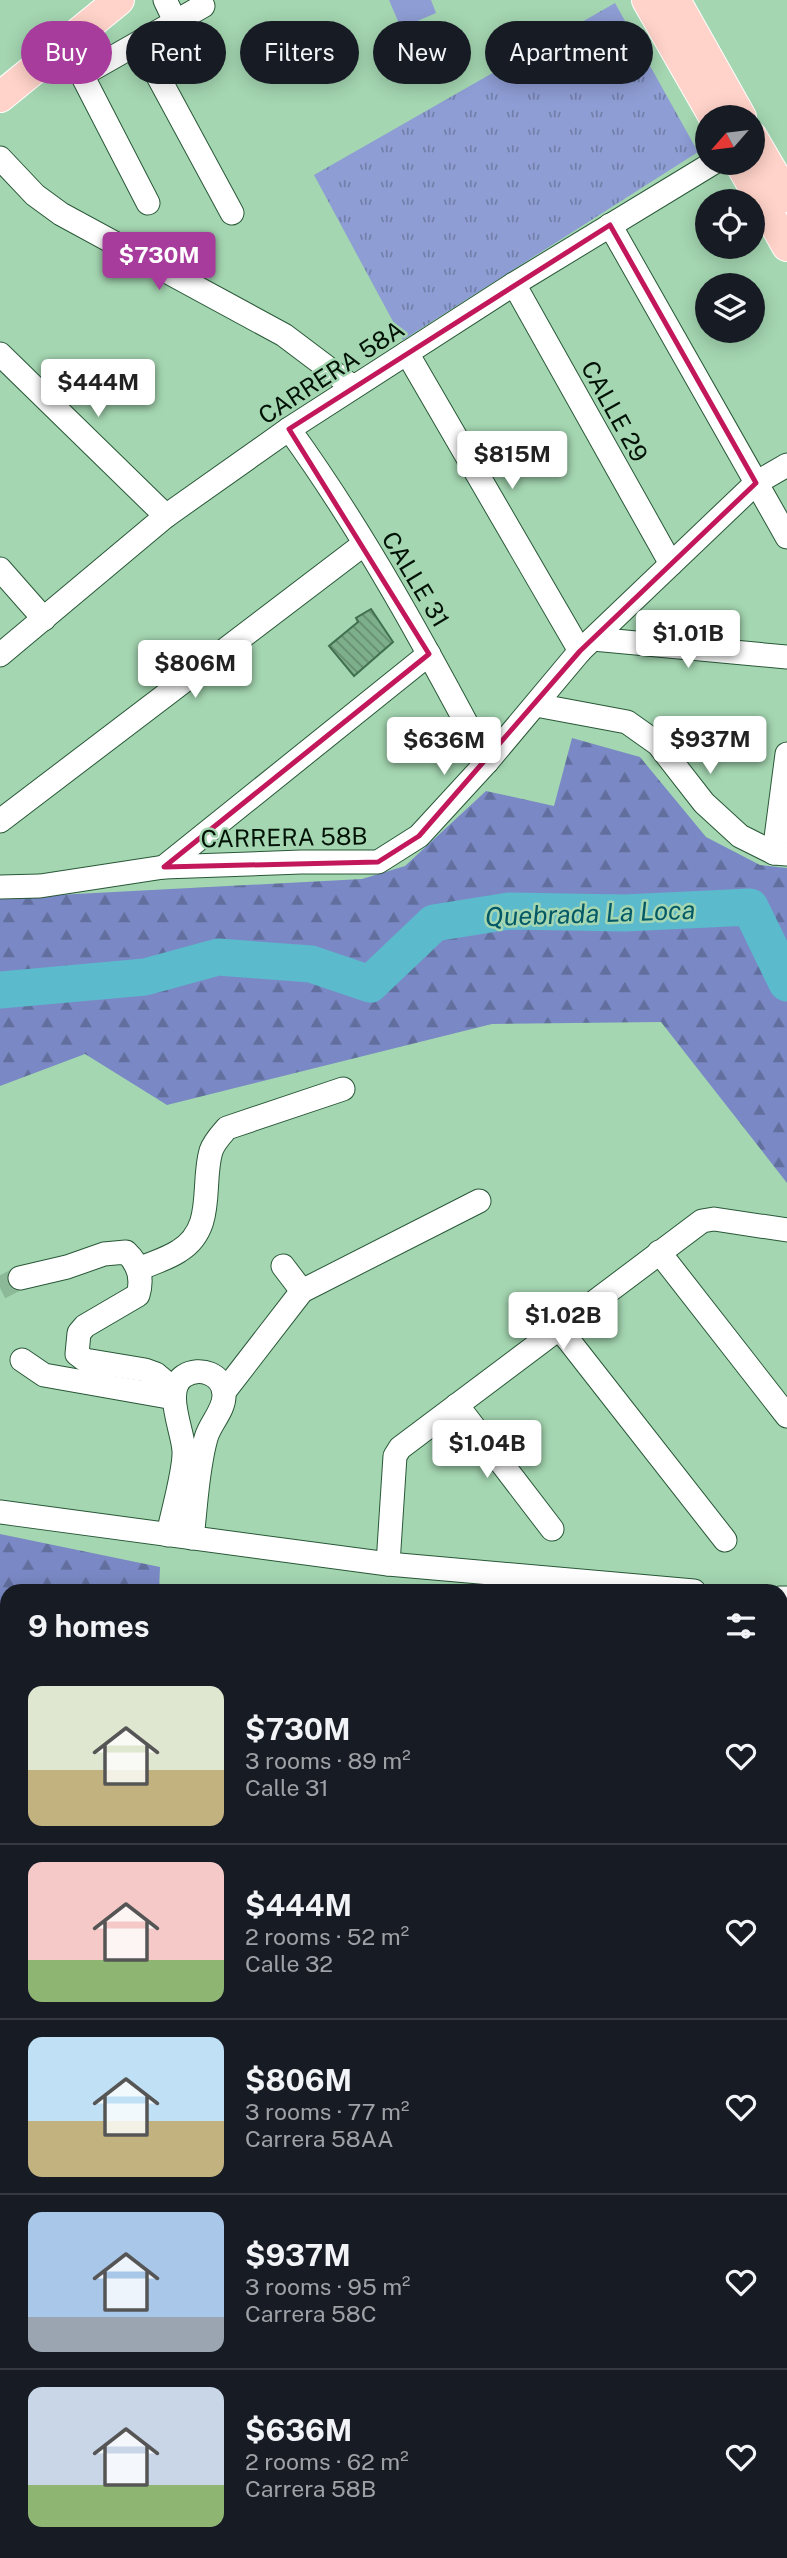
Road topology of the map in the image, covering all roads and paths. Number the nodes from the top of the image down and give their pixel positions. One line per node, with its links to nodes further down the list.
1 (119, 0): 10 (main road)
2 (165, 0): 6 (street)
3 (647, 0): 11 (main road)
4 (675, 0): 12 (main road)
5 (203, 6): 7 (street)
6 (175, 21)
7 (179, 21)
8 (126, 51): 18 (street)
9 (162, 84): 19 (street)
10 (0, 97)
11 (707, 105)
12 (734, 105)
13 (0, 158): 25 (street)
14 (765, 159): 17 (main road)
15 (695, 174): 20 (street, CARRERA 58A)
16 (747, 175): 21 (main road)
17 (787, 197)
18 (148, 203)
19 (232, 213)
20 (610, 225): 22 (street, CARRERA 58A); 28 (street)
21 (787, 246)
22 (514, 284): 23 (street, CARRERA 58A); 32 (street, CALLE 29)
23 (407, 353): 25 (street, CARRERA 58A); 35 (street)
24 (0, 354): 29 (street)
25 (353, 387): 26 (street, CARRERA 58A)
26 (289, 429): 29 (street, CARRERA 58A); 31 (street, CALLE 31)
27 (787, 465): 28 (street, CARRERA 58B)
28 (756, 483): 30 (street); 32 (street, CARRERA 58B)
29 (166, 516): 34 (street, CARRERA 58A)
30 (787, 537)
31 (364, 544): 36 (street, CALLE 31); 42 (street)
32 (671, 564): 35 (street, CARRERA 58B)
33 (0, 569): 34 (street)
34 (44, 619): 37 (street, CARRERA 58A)
35 (587, 645): 38 (street); 39 (street, CARRERA 58B)
36 (429, 654): 41 (street, CALLE 31); 44 (street, CARRERA 58B)
37 (0, 655)
38 (787, 657)
39 (537, 705): 41 (street, CARRERA 58B); 43 (street)
40 (787, 754): 43 (street)
41 (487, 762): 44 (street, CARRERA 58B)
42 (0, 821)
43 (781, 854)
44 (164, 867): 45 (street, CARRERA 58B)
45 (0, 887)
46 (343, 1089): 51 (street)
47 (479, 1201): 53 (street)
48 (787, 1230): 49 (street)
49 (659, 1252): 54 (street); 59 (street)
50 (284, 1266): 53 (street)
51 (139, 1269): 52 (street); 57 (street)
52 (19, 1278)
53 (302, 1291): 56 (street)
54 (559, 1328): 58 (street); 64 (street)
55 (22, 1360): 57 (street)
56 (224, 1392): 57 (street); 63 (street)
57 (174, 1394): 62 (street)
58 (457, 1405): 61 (street); 65 (street)
59 (787, 1416)
60 (0, 1512): 62 (street)
61 (552, 1529)
62 (167, 1535): 63 (street)
63 (192, 1538): 65 (street)
64 (725, 1540)
65 (388, 1564): 66 (street)
66 (537, 1584)

